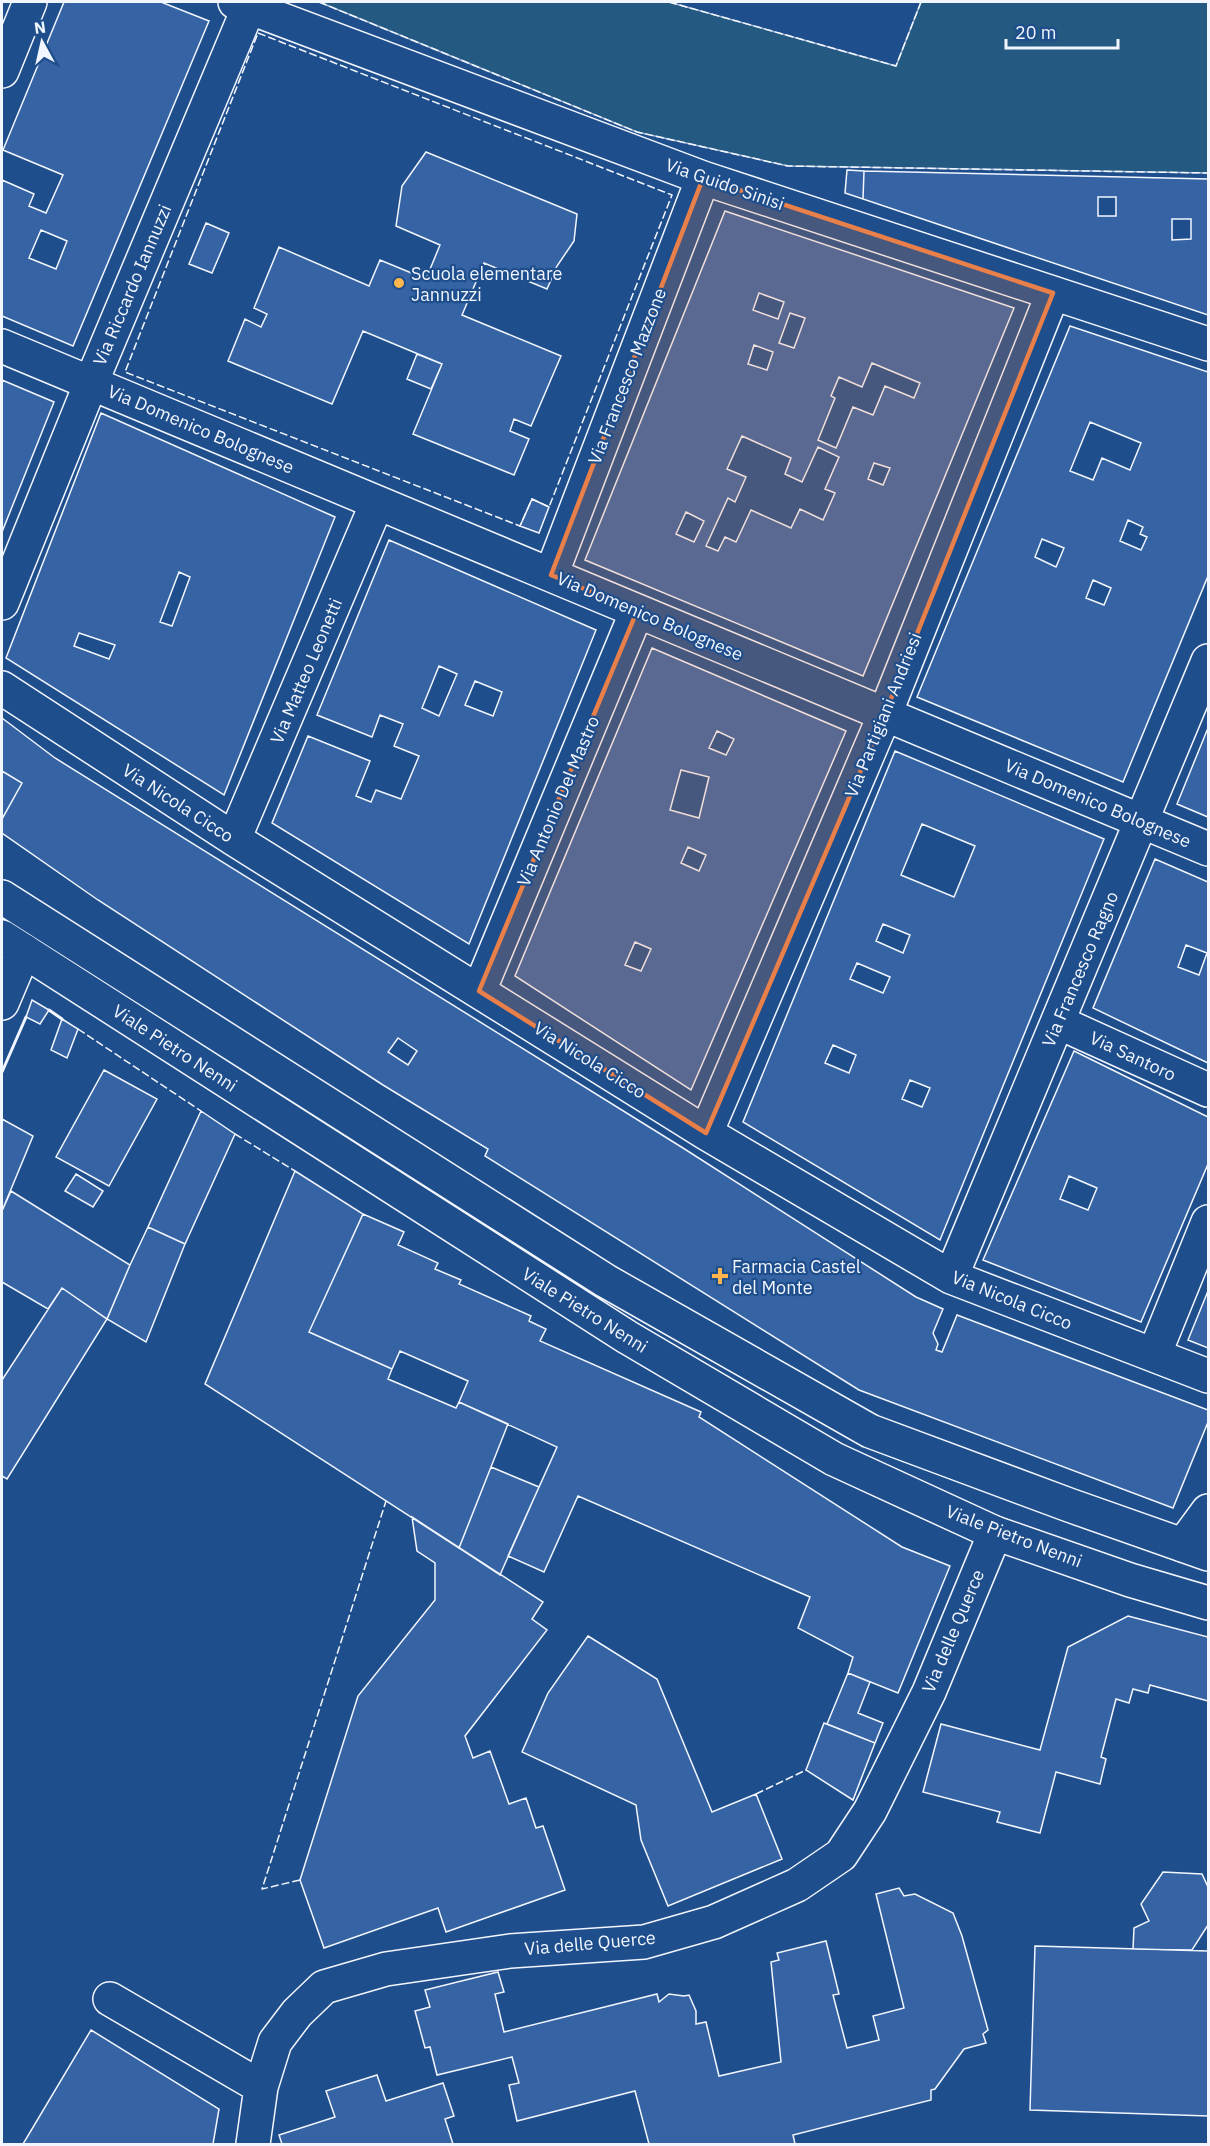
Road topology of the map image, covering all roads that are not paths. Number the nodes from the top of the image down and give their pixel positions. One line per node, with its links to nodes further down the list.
1 (30, 2): 3 (street)
2 (245, 3): 4 (street, Via Guido Sinisi); 8 (street, Via Riccardo Iannuzzi)
3 (2, 71)
4 (703, 178): 5 (street, Via Guido Sinisi); 10 (street, Via Francesco Mazzone)
5 (1053, 293): 6 (street, Via Guido Sinisi); 15 (street, Via Partigiani Andriesi)
6 (1209, 344)
7 (2, 346): 8 (street, Via Domenico Bolognese)
8 (91, 383): 9 (street, Via Domenico Bolognese); 11 (street, Via Riccardo Iannuzzi)
9 (377, 503): 10 (street, Via Domenico Bolognese); 17 (street, Via Matteo Leonetti)
10 (551, 575): 12 (street, Via Domenico Bolognese)
11 (2, 603)
12 (637, 611): 15 (street, Via Domenico Bolognese); 21 (street, Via Antonio Del Mastro)
13 (1209, 661): 16 (street, Via Francesco Ragno)
14 (2, 688): 17 (street, Via Nicola Cicco)
15 (885, 714): 16 (street, Via Domenico Bolognese); 25 (street, Via Partigiani Andriesi)
16 (1142, 821): 18 (street, Via Domenico Bolognese); 23 (street, Via Francesco Ragno)
17 (234, 839): 21 (street, Via Nicola Cicco)
18 (1209, 849)
19 (2, 897): 32 (street, Viale Pietro Nenni)
20 (13, 944): 22 (street); 31 (street, Viale Pietro Nenni)
21 (479, 991): 25 (street, Via Nicola Cicco)
22 (2, 1003)
23 (1058, 1022): 24 (street, Via Santoro); 27 (street, Via Francesco Ragno)
24 (1209, 1090)
25 (706, 1133): 27 (street, Via Nicola Cicco)
26 (1209, 1222): 28 (street)
27 (951, 1278): 28 (street, Via Nicola Cicco)
28 (1154, 1355): 29 (street, Via Nicola Cicco)
29 (1209, 1376)
30 (1209, 1510): 32 (street)
31 (995, 1533): 33 (street, Viale Pietro Nenni); 35 (street, Via delle Querce)
32 (1196, 1549)
33 (1209, 1603)
34 (110, 1999): 35 (street)
35 (261, 2087): 36 (street, Via delle Querce)
36 (253, 2145)

